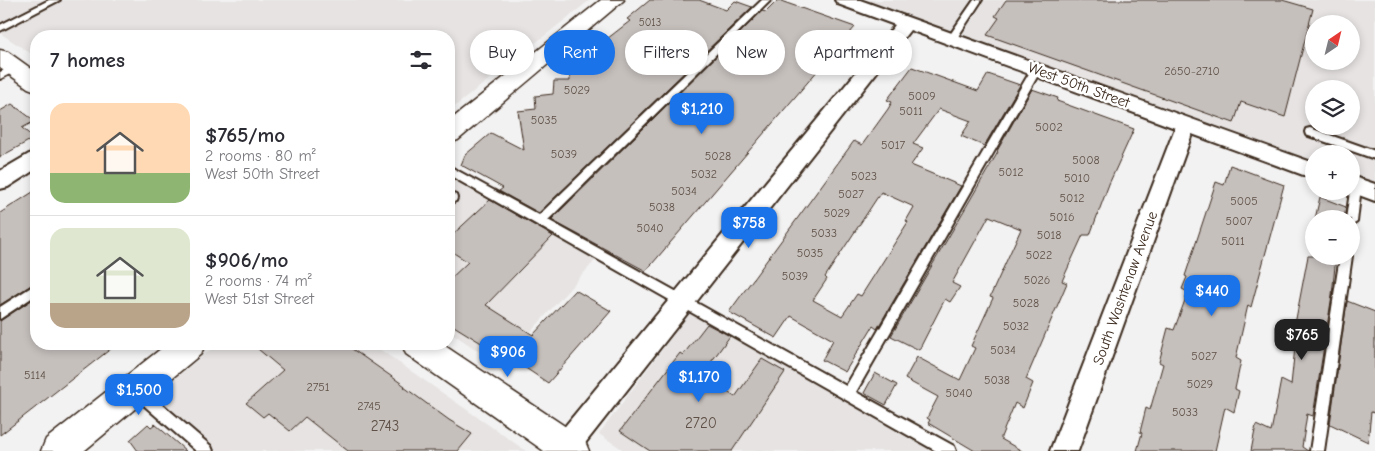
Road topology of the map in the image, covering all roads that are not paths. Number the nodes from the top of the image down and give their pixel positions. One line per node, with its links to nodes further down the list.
1 (56, 0): 7 (lane)
2 (614, 0): 13 (street)
3 (767, 0): 22 (lane)
4 (844, 0): 6 (street, West 50th Street)
5 (978, 0): 8 (lane)
6 (906, 23): 8 (street, West 50th Street); 25 (street)
7 (0, 28)
8 (952, 39): 10 (street, West 50th Street)
9 (5, 67): 11 (street)
10 (1036, 70): 12 (street, West 50th Street); 30 (lane)
11 (30, 80)
12 (1186, 124): 17 (street, West 50th Street); 35 (street, South Washtenaw Avenue)
13 (455, 129)
14 (1318, 135): 15 (lane)
15 (1375, 155)
16 (30, 163): 19 (street)
17 (1305, 168)
18 (455, 173): 22 (lane)
19 (0, 181)
20 (1361, 188): 21 (lane)
21 (1355, 210)
22 (540, 221): 25 (lane)
23 (1345, 265): 36 (lane)
24 (30, 293): 26 (lane)
25 (682, 301): 30 (lane); 31 (street)
26 (0, 314)
27 (182, 350): 29 (street)
28 (425, 350): 31 (street)
29 (135, 388): 32 (street); 33 (lane)
30 (848, 394): 34 (lane)
31 (567, 449)
32 (58, 451)
33 (206, 451)
34 (949, 451)
35 (1064, 451)
36 (1317, 451)

